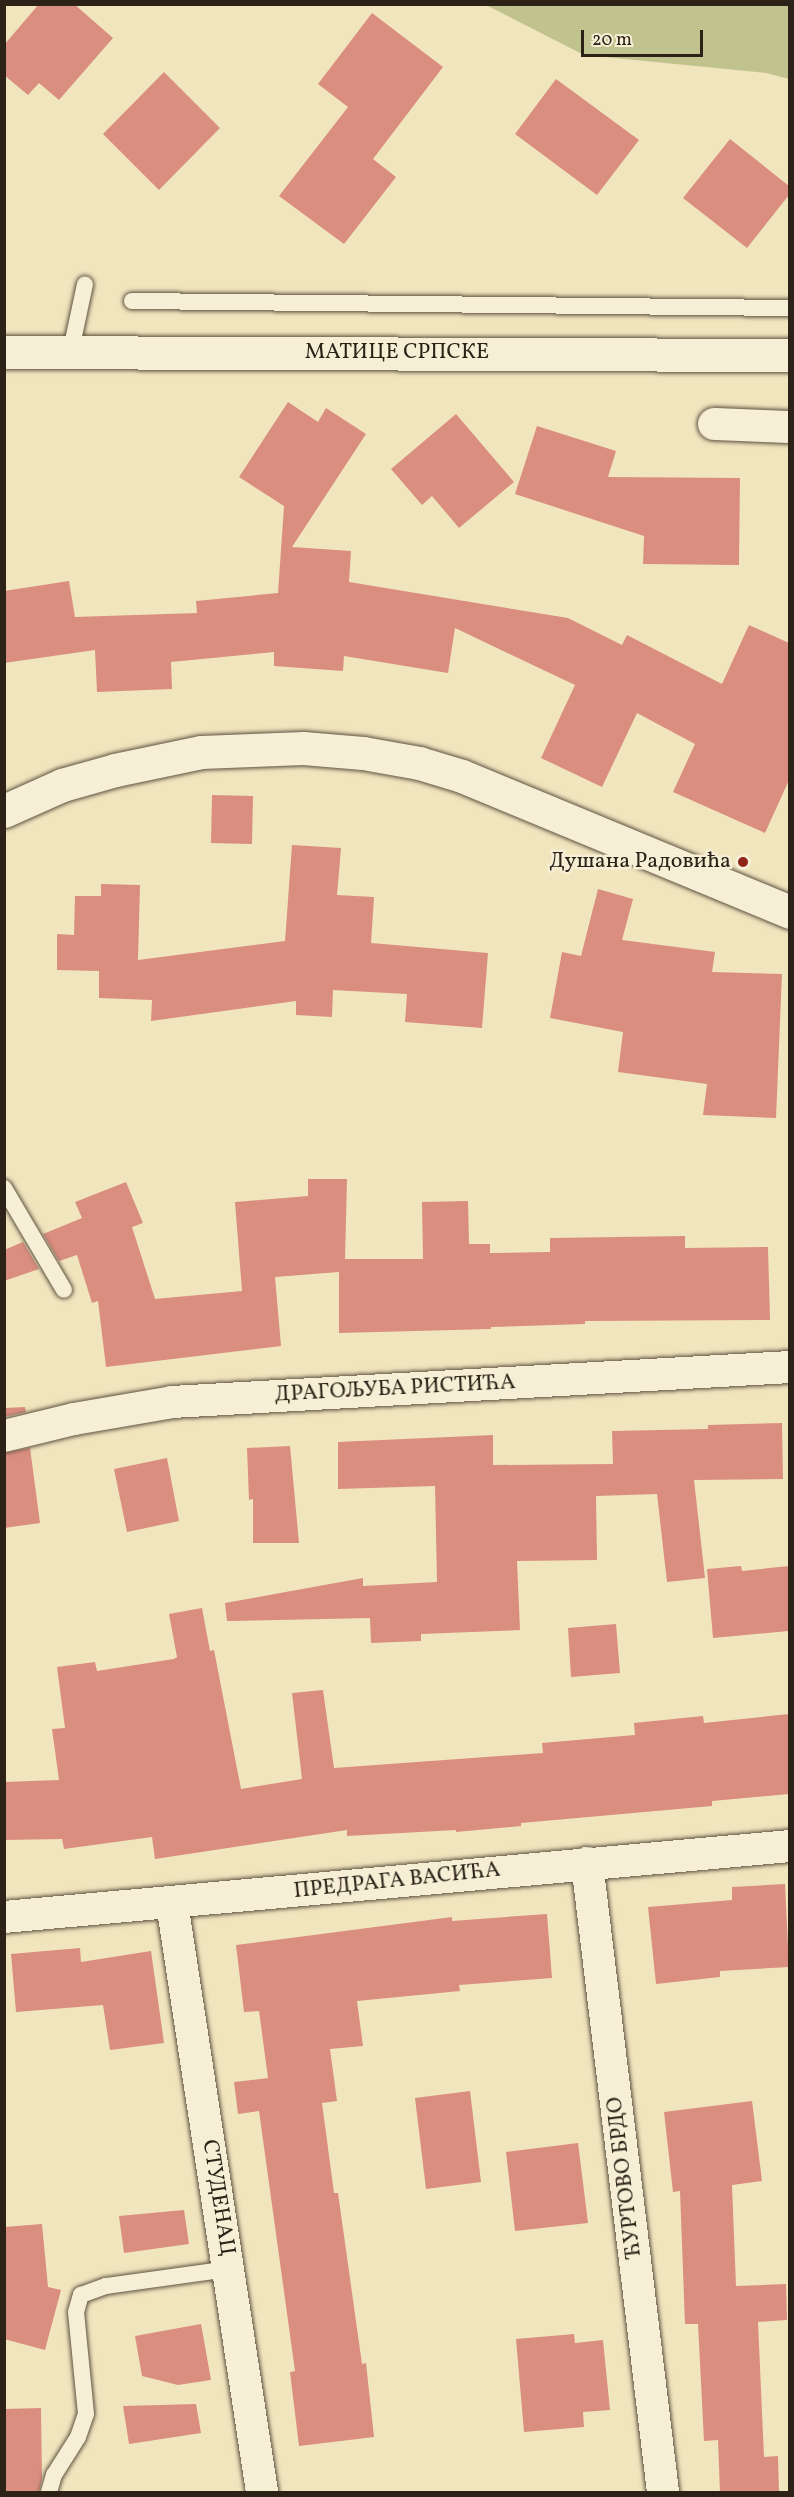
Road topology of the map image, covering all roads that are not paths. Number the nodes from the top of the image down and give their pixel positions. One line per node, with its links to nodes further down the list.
1 (85, 284): 4 (lane)
2 (132, 301): 3 (lane)
3 (789, 308)
4 (71, 350): 5 (main road, МАТИЦЕ СРПСКЕ); 6 (main road, МАТИЦЕ СРПСКЕ)
5 (4, 352)
6 (789, 355)
7 (714, 424): 8 (street)
8 (789, 428)
9 (4, 811): 10 (main road)
10 (789, 912)
11 (4, 1188): 12 (lane)
12 (64, 1290)
13 (789, 1367): 14 (street, ДРАГОЉУБА РИСТИЋА)
14 (4, 1436)
15 (789, 1846): 16 (street, ПРЕДРАГА ВАСИЋА)
16 (586, 1863): 17 (street, ПРЕДРАГА ВАСИЋА); 22 (street, ЋУРТОВО БРДО)
17 (172, 1903): 18 (street, ПРЕДРАГА ВАСИЋА); 19 (street, СТУДЕНАЦ)
18 (4, 1917)
19 (229, 2269): 20 (lane); 21 (street, СТУДЕНАЦ)
20 (49, 2493)
21 (262, 2493)
22 (663, 2493)

